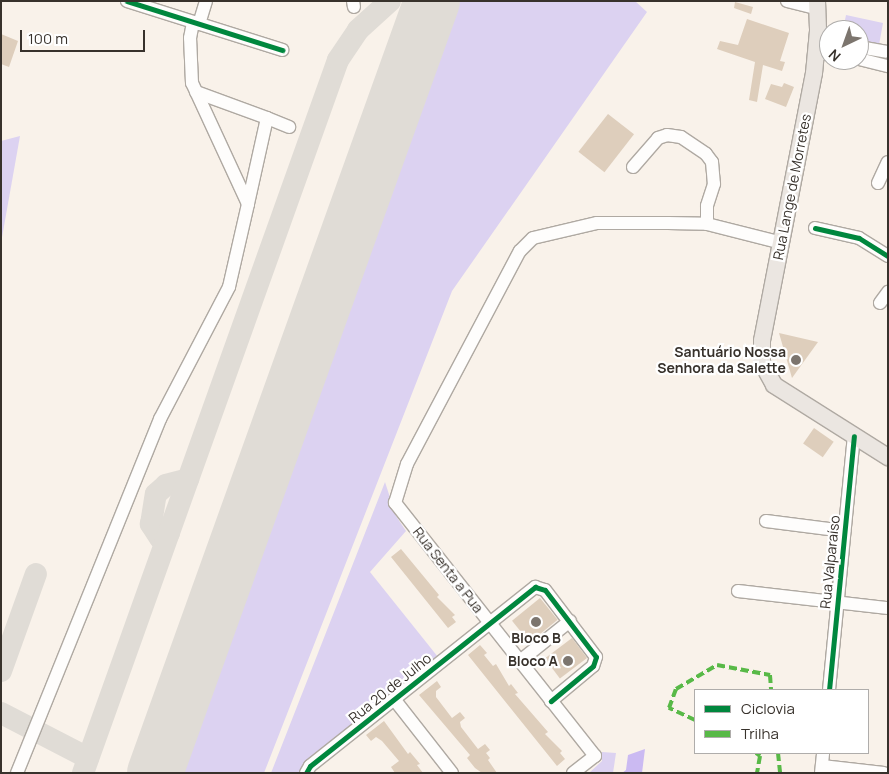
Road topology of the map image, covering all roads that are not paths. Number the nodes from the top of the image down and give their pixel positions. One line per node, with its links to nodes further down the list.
1 (127, 1): 6 (street)
2 (206, 1): 6 (street)
3 (787, 1): 4 (street)
4 (817, 5): 5 (main road, Rua Lange de Morretes)
5 (819, 20)
6 (196, 23): 8 (street); 13 (street)
7 (869, 49): 9 (street)
8 (282, 50)
9 (886, 52)
10 (869, 61): 12 (street)
11 (819, 66): 22 (main road, Rua Lange de Morretes)
12 (888, 66)
13 (196, 92): 14 (street); 19 (street)
14 (267, 118): 15 (street); 19 (street)
15 (289, 127)
16 (888, 162): 18 (street)
17 (633, 167): 20 (street)
18 (878, 183)
19 (248, 204): 42 (street)
20 (707, 224): 22 (street); 34 (street, Rua Senta a Pua)
21 (815, 228): 23 (street)
22 (782, 243): 26 (main road, Rua Lange de Morretes)
23 (888, 256)
24 (888, 292): 25 (street)
25 (880, 303)
26 (854, 436): 27 (main road); 29 (street, Rua Valparaíso)
27 (888, 457)
28 (766, 521): 29 (street)
29 (844, 530): 31 (street, Rua Valparaíso)
30 (738, 591): 31 (street)
31 (838, 602): 32 (street); 36 (street, Rua Valparaíso)
32 (888, 608)
33 (570, 621): 34 (street, Rua 20 de Julho); 35 (street); 38 (street)
34 (489, 622): 35 (street, Rua Senta a Pua); 37 (street, Rua 20 de Julho)
35 (520, 661): 38 (street, Rua Senta a Pua)
36 (829, 689)
37 (394, 699): 43 (street, Rua 20 de Julho); 44 (street)
38 (551, 701): 40 (street, Rua Senta a Pua)
39 (823, 754): 41 (street)
40 (595, 756): 45 (street); 46 (street)
41 (821, 770): 47 (street)
42 (17, 773)
43 (306, 773)
44 (452, 773)
45 (573, 773)
46 (585, 773)
47 (884, 773)

